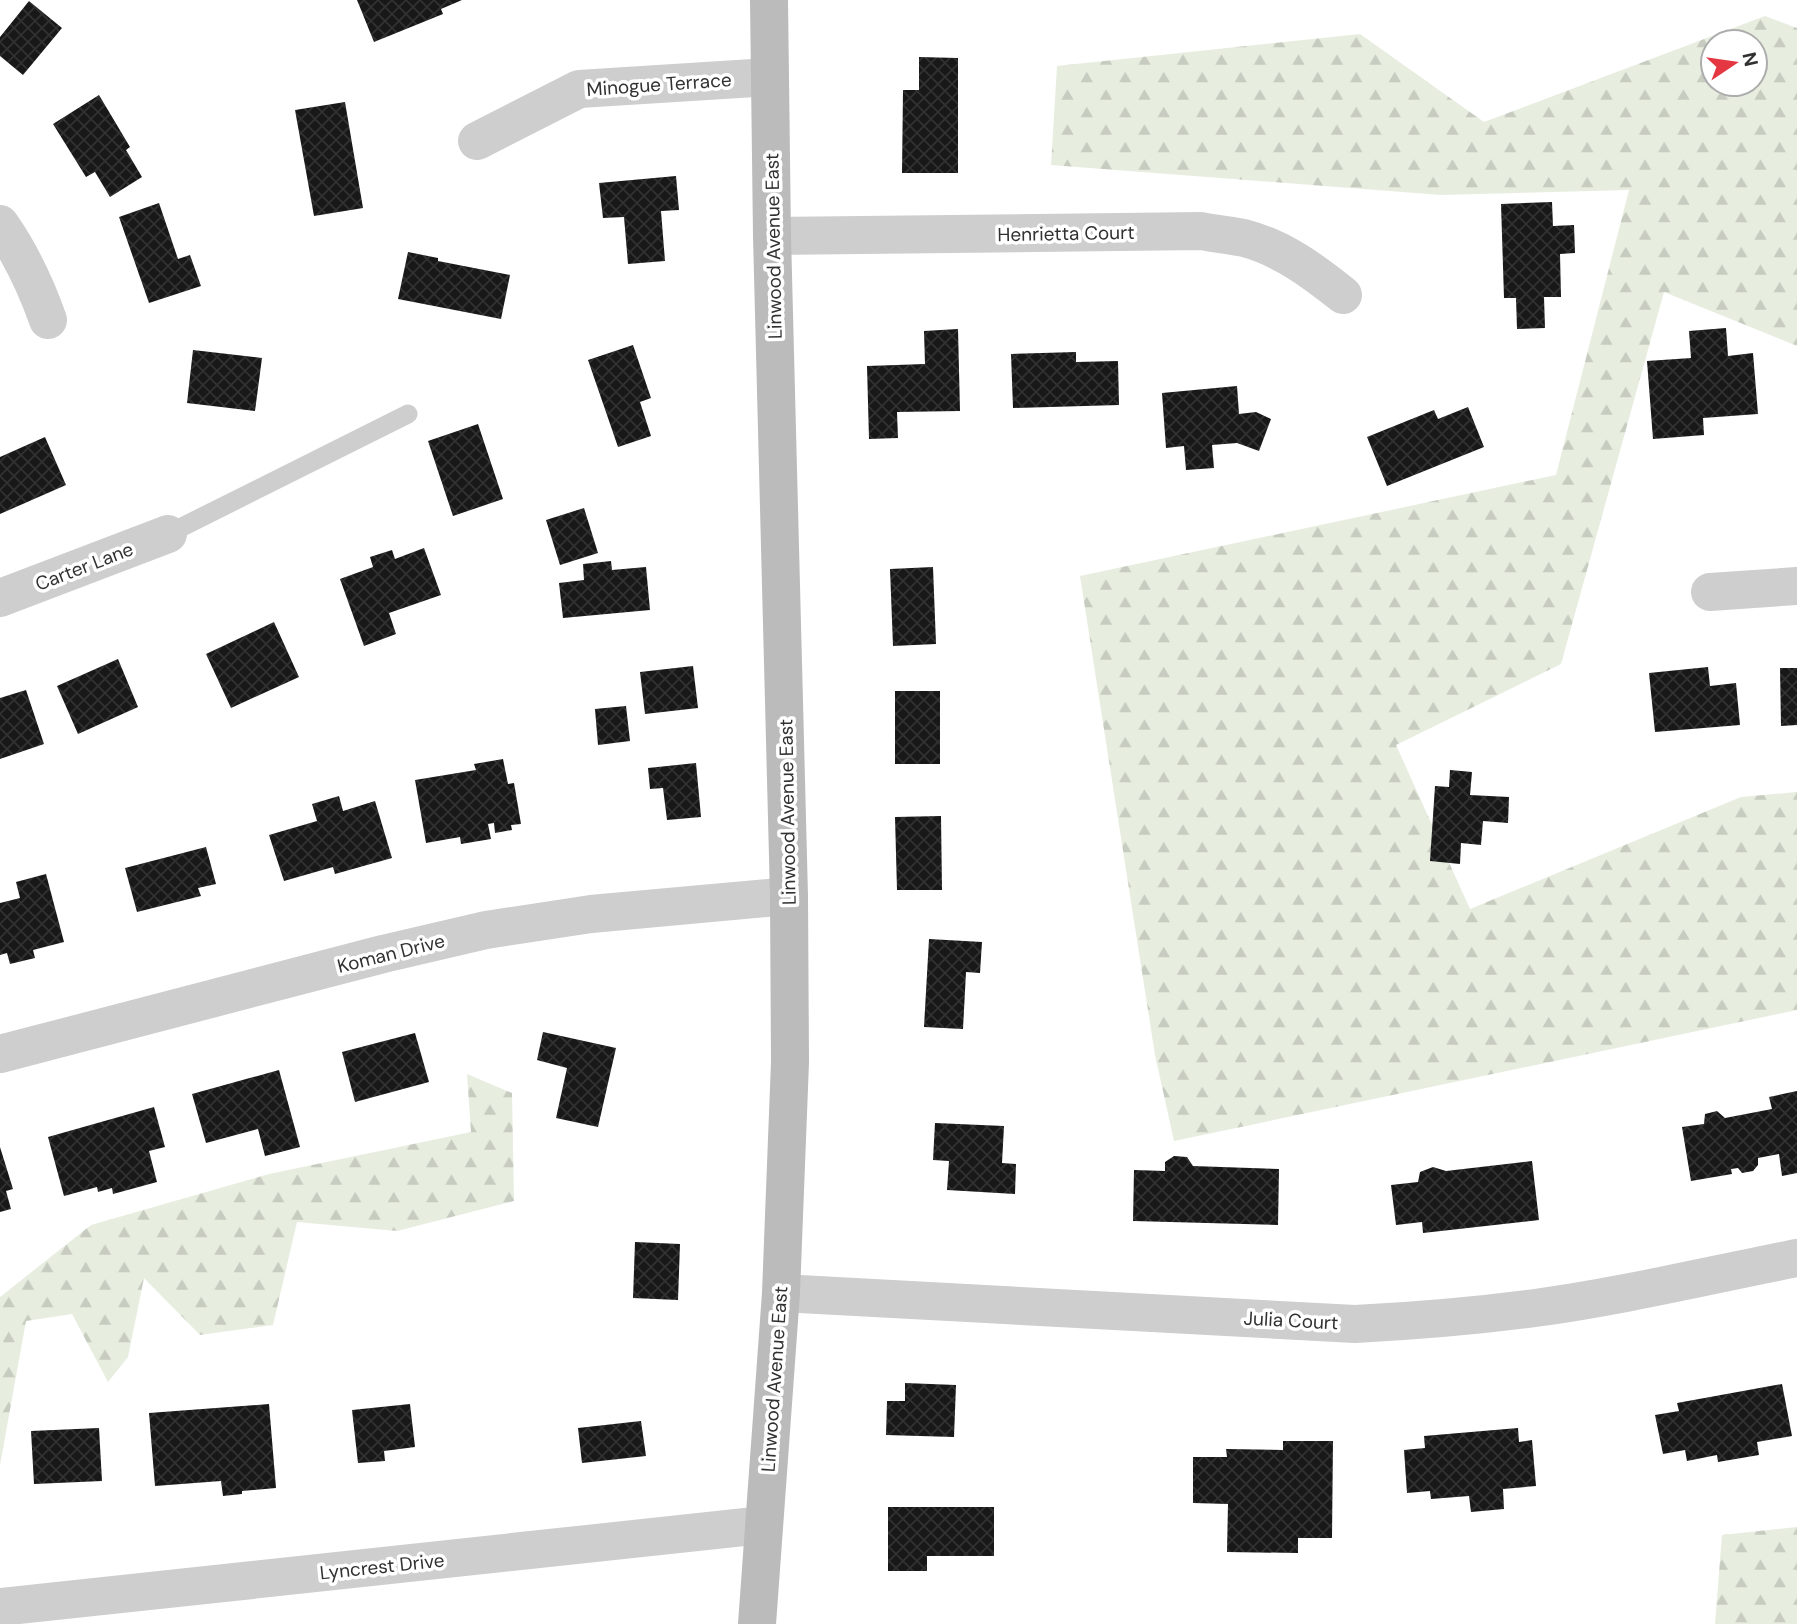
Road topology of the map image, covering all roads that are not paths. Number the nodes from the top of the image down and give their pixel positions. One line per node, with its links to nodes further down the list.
1 (769, 0): 2 (main road, Linwood Avenue East)
2 (770, 76): 3 (street, Minogue Terrace); 5 (main road, Linwood Avenue East)
3 (477, 141)
4 (0, 224): 7 (street)
5 (772, 236): 6 (street, Henrietta Court); 13 (main road, Linwood Avenue East)
6 (1343, 295)
7 (48, 320)
8 (408, 414): 9 (lane)
9 (168, 534): 12 (street, Carter Lane)
10 (1797, 586): 11 (street)
11 (1710, 592)
12 (0, 598)
13 (789, 896): 14 (street, Koman Drive); 16 (main road, Linwood Avenue East)
14 (0, 1054)
15 (1797, 1258): 16 (street, Julia Court)
16 (781, 1293): 17 (main road, Linwood Avenue East)
17 (764, 1525): 18 (street, Lyncrest Drive); 19 (main road, Linwood Avenue East)
18 (0, 1607)
19 (757, 1624)

